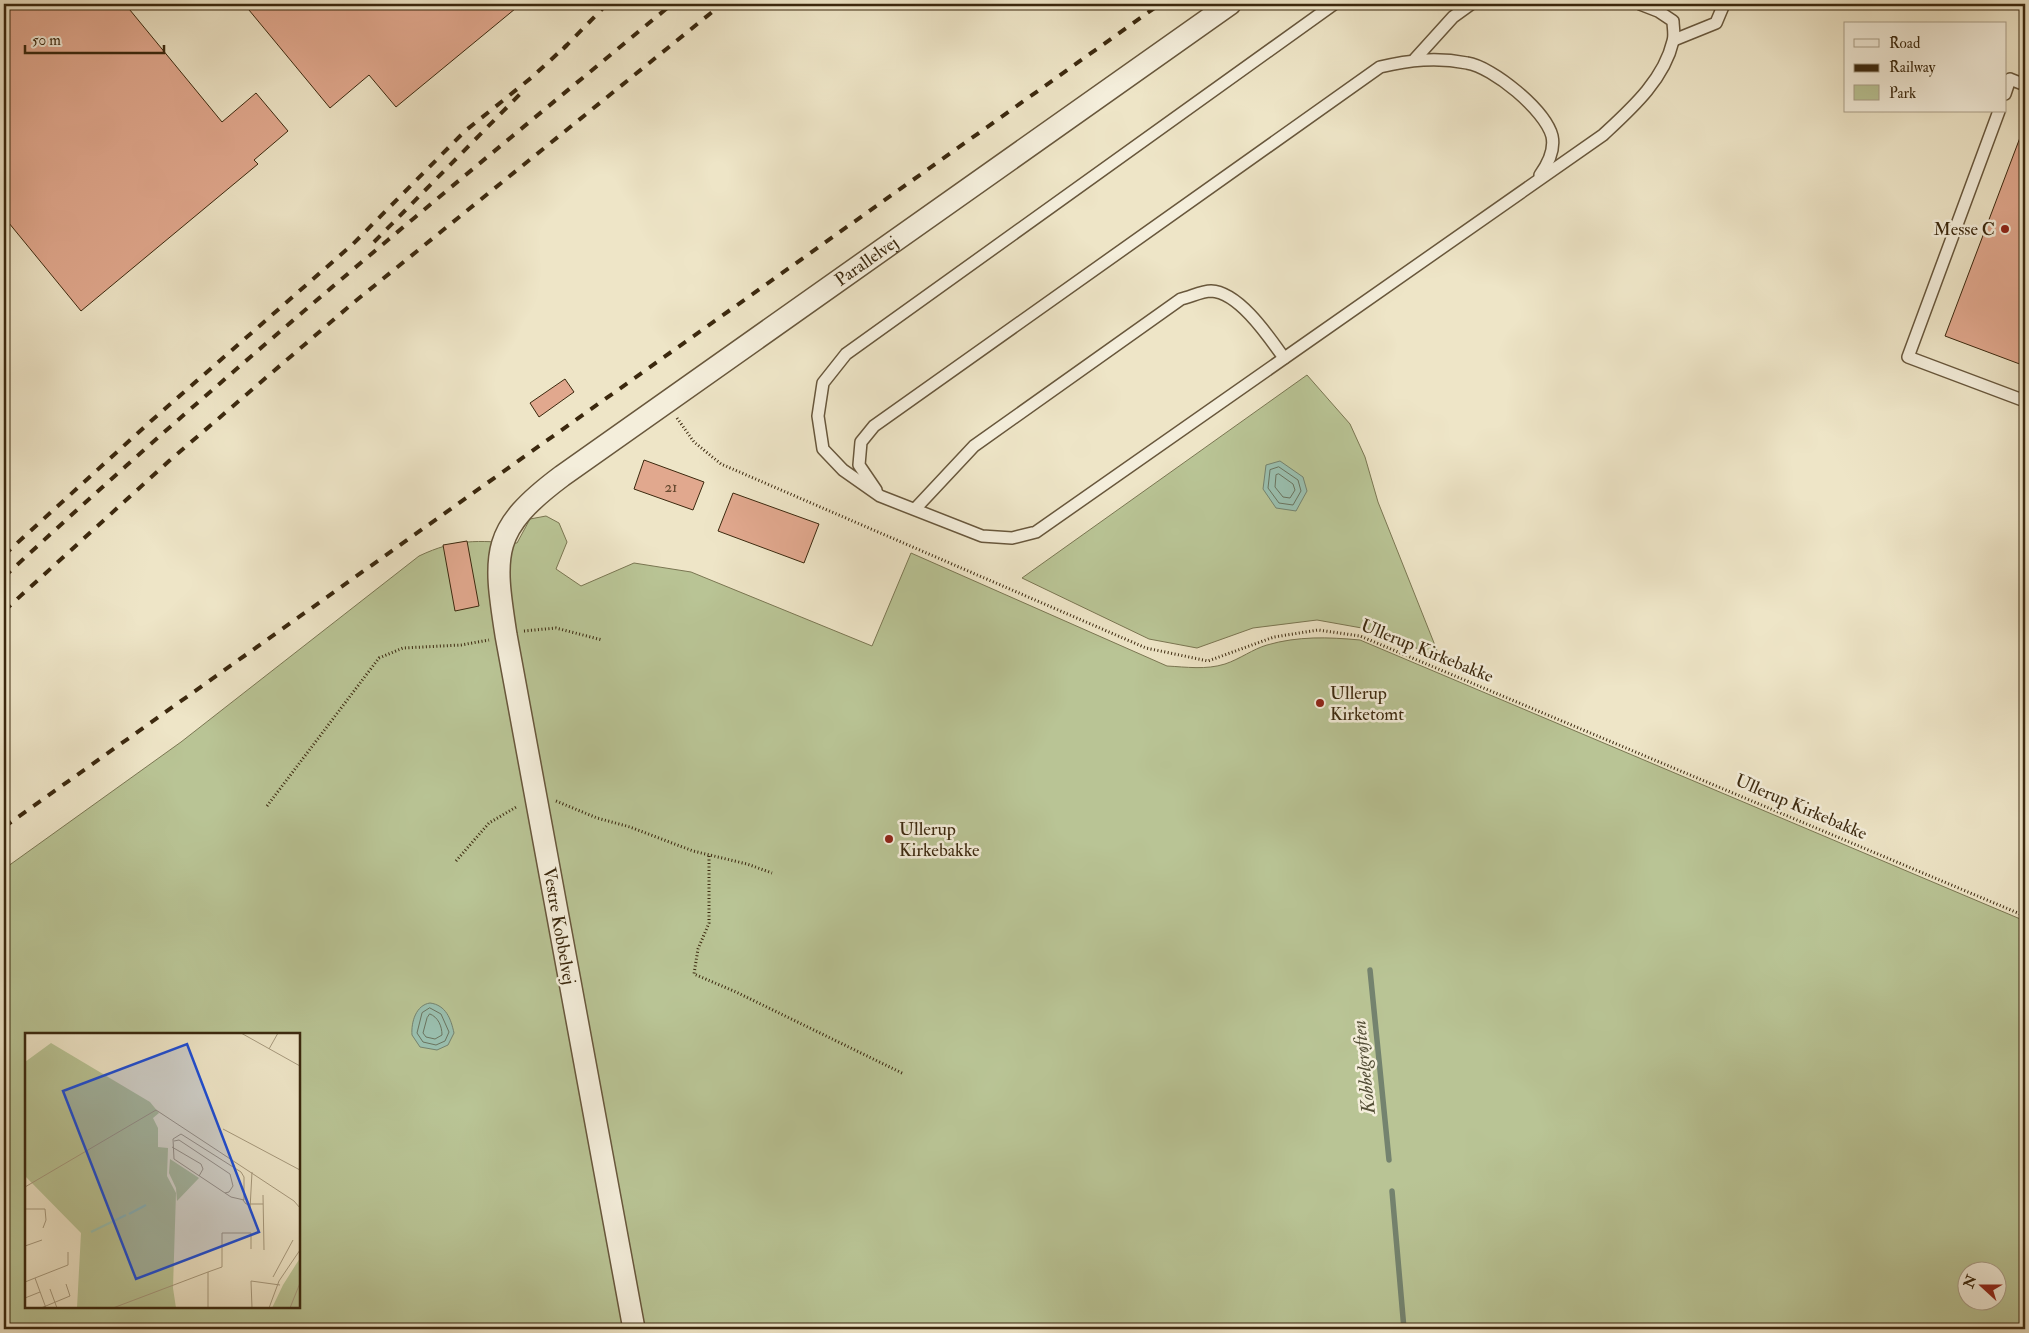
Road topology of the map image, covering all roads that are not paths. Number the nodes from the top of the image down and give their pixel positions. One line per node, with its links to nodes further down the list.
1 (1230, 4): 16 (street, Parallelvej)
2 (1334, 4): 14 (lane)
3 (1471, 4): 7 (lane)
4 (1640, 4): 6 (lane)
5 (1724, 4): 6 (lane)
6 (1674, 40): 11 (lane)
7 (1415, 59): 11 (lane); 14 (lane)
8 (2025, 85): 9 (lane)
9 (2006, 91)
10 (1999, 112): 13 (lane)
11 (1536, 182): 12 (lane)
12 (1284, 358): 15 (lane); 15 (lane)
13 (2025, 401)
14 (880, 496): 15 (lane)
15 (915, 509)
16 (511, 523): 17 (street, Vestre Kobbelvej)
17 (634, 1329)

